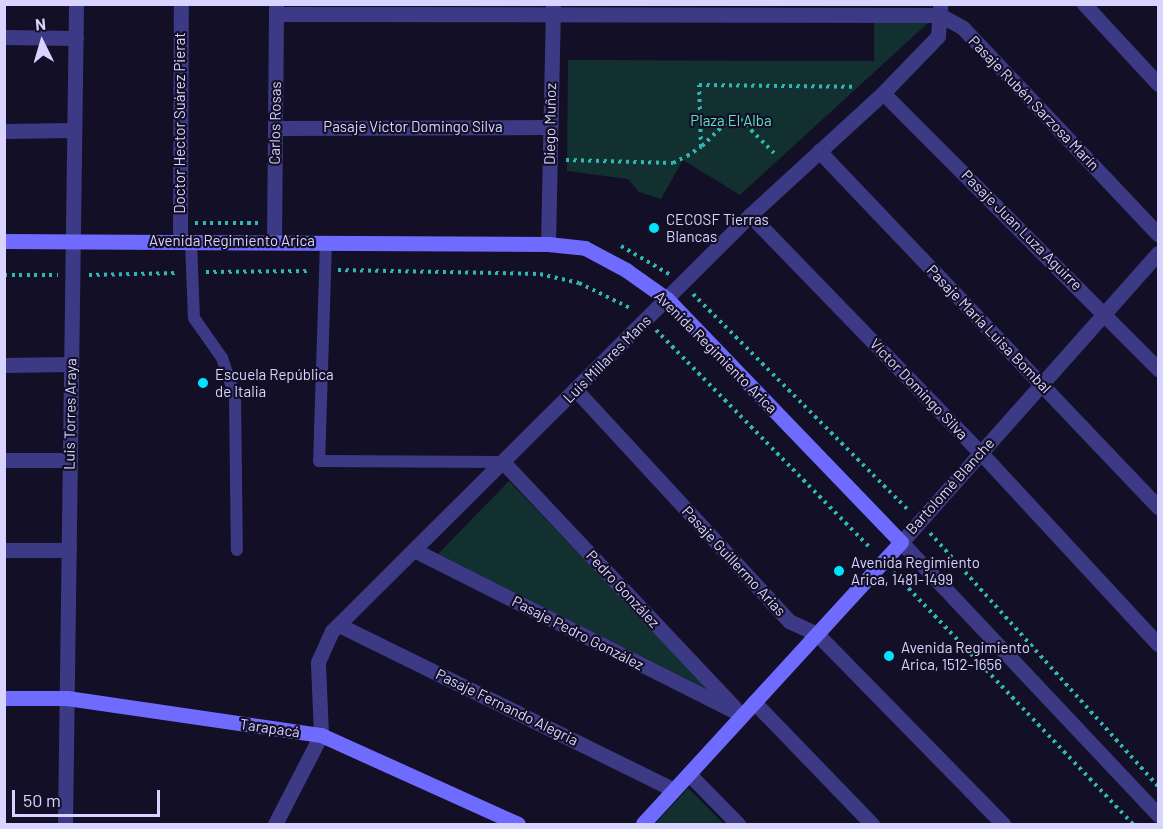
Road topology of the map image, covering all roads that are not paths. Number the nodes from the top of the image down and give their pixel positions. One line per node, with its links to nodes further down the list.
1 (76, 4): 8 (street, Luis Torres Araya)
2 (181, 4): 20 (street, Doctor Hector Suárez Pierat)
3 (1084, 4): 9 (street)
4 (553, 8): 5 (street); 6 (street); 11 (street, Diego Muñoz)
5 (276, 9): 12 (street, Carlos Rosas)
6 (940, 10): 10 (street, Luis Millares Mans); 17 (street, Pasaje Rubén Sarzosa Marín)
7 (4, 37): 8 (street)
8 (76, 38): 13 (street, Luis Torres Araya)
9 (1158, 84)
10 (883, 93): 15 (street, Luis Millares Mans); 26 (street, Pasaje Juan Luza Aguirre)
11 (550, 127): 12 (street, Pasaje Víctor Domingo Silva); 23 (street, Diego Muñoz)
12 (275, 128): 21 (street, Carlos Rosas)
13 (74, 130): 14 (street); 18 (street, Luis Torres Araya)
14 (4, 131)
15 (819, 151): 16 (street, Luis Millares Mans); 30 (street, Pasaje María Luisa Bombal)
16 (750, 215): 25 (street, Luis Millares Mans); 32 (street, Víctor Domingo Silva)
17 (1158, 234)
18 (73, 240): 19 (street, Avenida Regimiento Arica); 20 (street, Avenida Regimiento Arica); 28 (street, Luis Torres Araya)
19 (4, 241)
20 (186, 241): 21 (street, Avenida Regimiento Arica); 40 (lane)
21 (274, 242): 22 (street, Avenida Regimiento Arica)
22 (326, 242): 23 (street, Avenida Regimiento Arica); 35 (lane)
23 (548, 244): 25 (street, Avenida Regimiento Arica)
24 (1158, 253): 26 (street, Bartolomé Blanche)
25 (667, 299): 31 (street, Luis Millares Mans); 37 (street, Avenida Regimiento Arica)
26 (1105, 312): 29 (street, Pasaje Juan Luza Aguirre); 30 (street, Bartolomé Blanche)
27 (4, 364): 28 (street)
28 (71, 364): 34 (street, Luis Torres Araya)
29 (1158, 369)
30 (1041, 384): 32 (street, Bartolomé Blanche); 36 (street, Pasaje María Luisa Bombal)
31 (575, 389): 35 (street, Luis Millares Mans); 43 (street, Pasaje Guillermo Arias)
32 (980, 452): 37 (street, Bartolomé Blanche); 44 (street, Víctor Domingo Silva)
33 (4, 460): 34 (street)
34 (70, 460): 39 (street, Luis Torres Araya)
35 (503, 462): 41 (street, Luis Millares Mans); 48 (street, Pedro González)
36 (1158, 507)
37 (901, 542): 43 (street, Bartolomé Blanche); 52 (street, Avenida Regimiento Arica)
38 (4, 550): 39 (street)
39 (69, 550): 45 (street, Luis Torres Araya)
40 (237, 550)
41 (414, 550): 42 (street, Luis Millares Mans); 48 (street, Pasaje Pedro González)
42 (339, 625): 49 (street, Luis Millares Mans); 51 (street, Pasaje Fernando Alegria)
43 (817, 634): 47 (street, Bartolomé Blanche); 59 (street, Pasaje Guillermo Arias)
44 (1158, 644)
45 (67, 698): 46 (street, Tarapacá); 49 (street, Tarapacá); 54 (street, Luis Torres Araya)
46 (4, 699)
47 (754, 702): 48 (street, Bartolomé Blanche); 58 (street)
48 (742, 716): 50 (street, Bartolomé Blanche)
49 (321, 735): 53 (street); 55 (street, Tarapacá)
50 (689, 774): 51 (street, Bartolomé Blanche); 57 (street)
51 (674, 790): 56 (street, Bartolomé Blanche)
52 (1158, 815)
53 (280, 823)
54 (65, 825)
55 (518, 825)
56 (643, 825)
57 (738, 825)
58 (872, 825)
59 (1003, 825)

